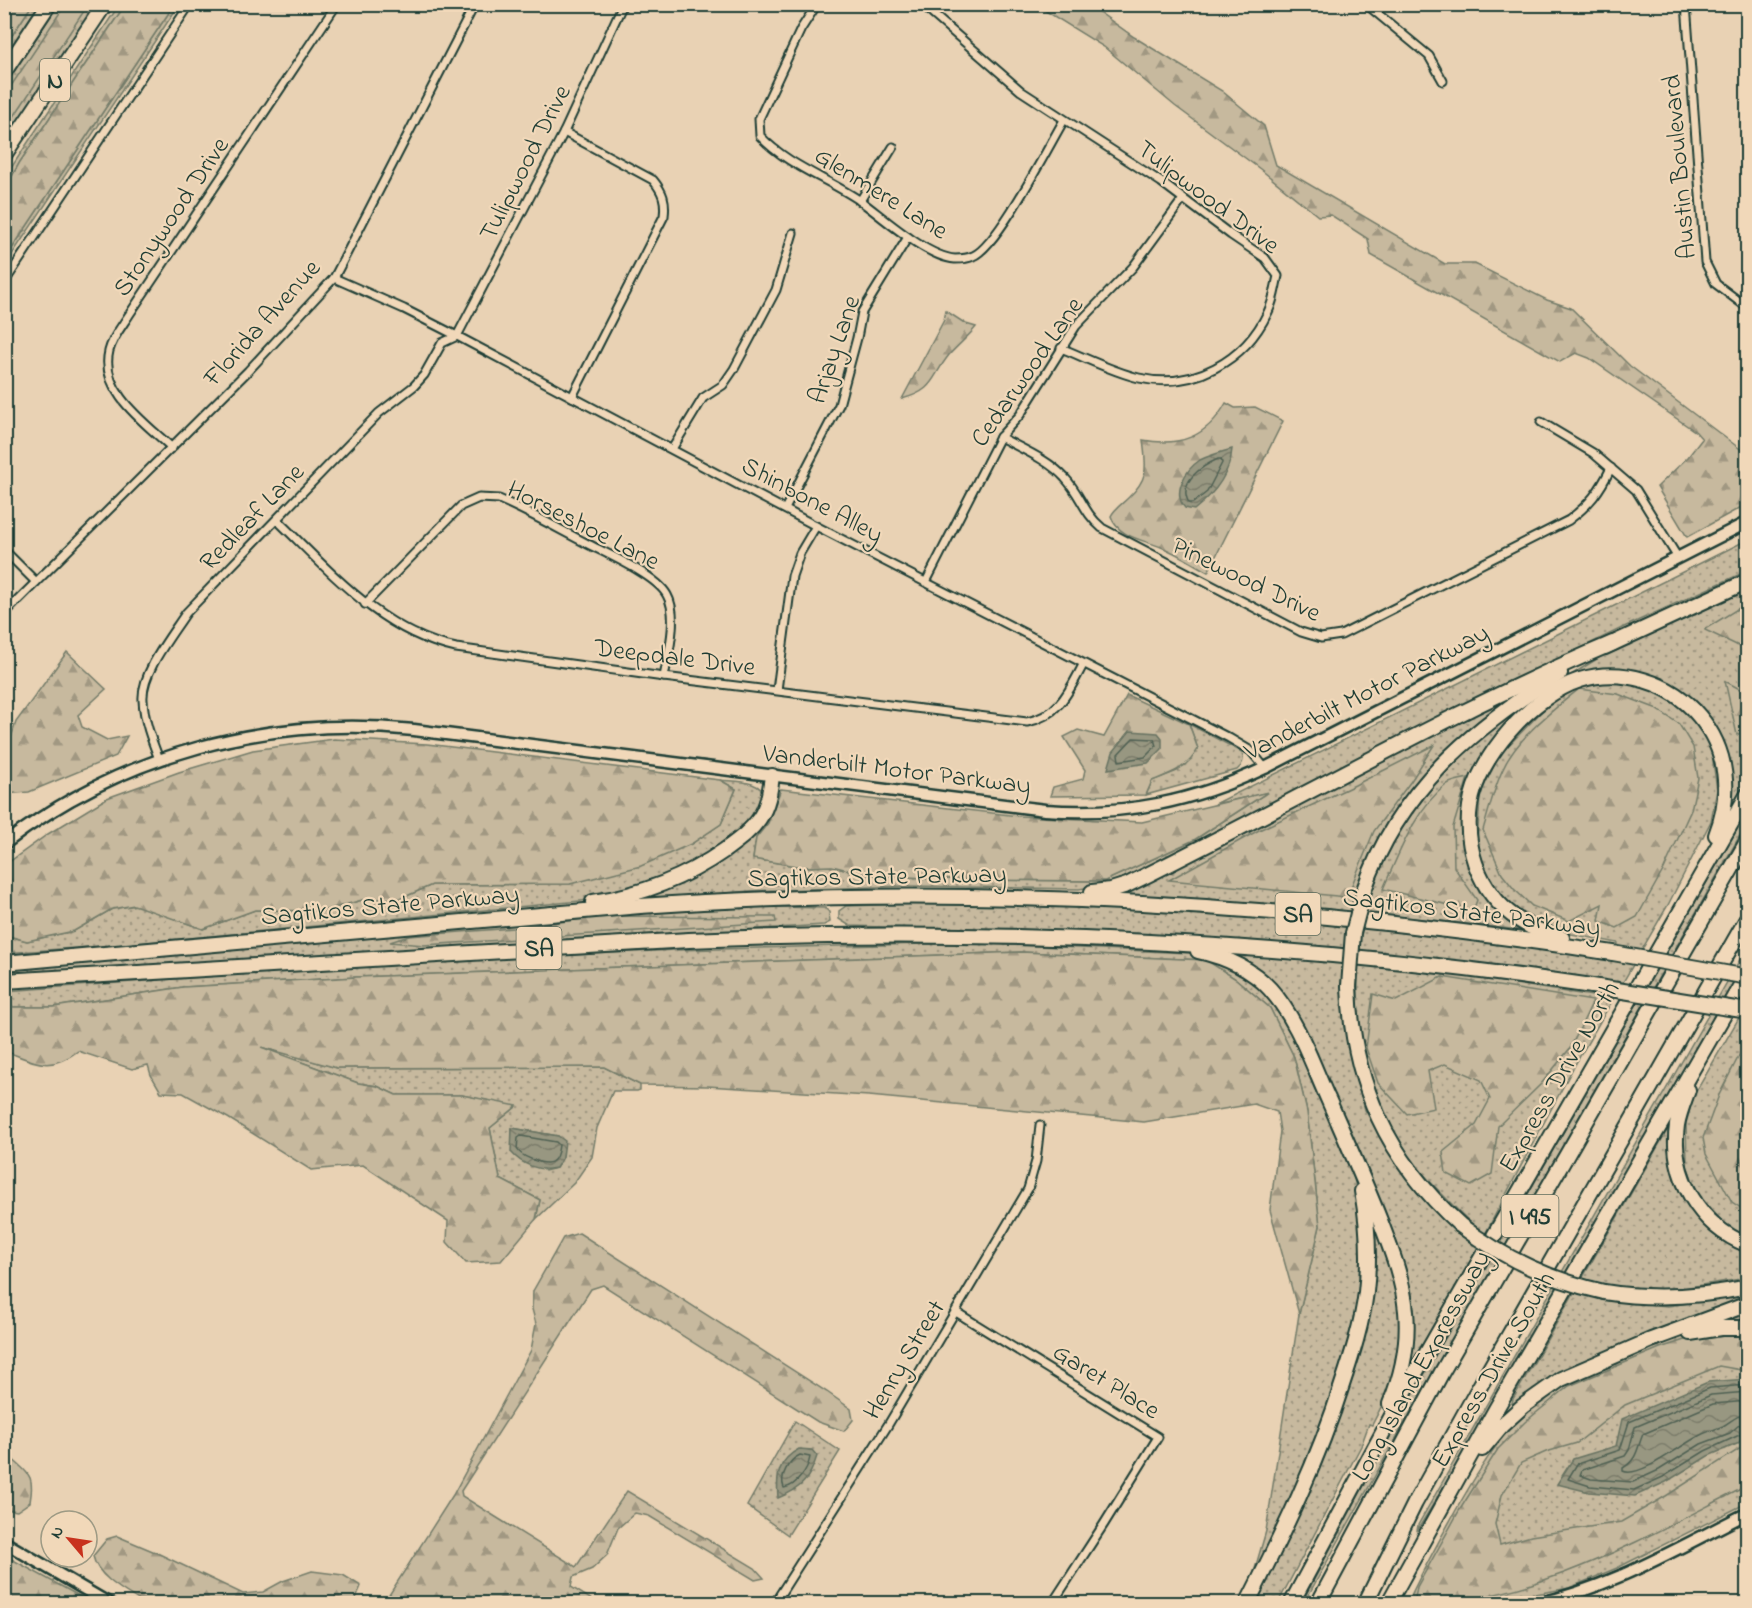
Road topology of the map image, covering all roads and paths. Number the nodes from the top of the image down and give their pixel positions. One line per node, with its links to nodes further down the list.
1 (50, 4): 11 (highway, N)
2 (105, 4): 16 (highway, N)
3 (190, 4): 22 (street)
4 (337, 4): 29 (street, Stonywood Drive)
5 (475, 4): 21 (street, Florida Avenue)
6 (623, 4): 14 (street, Tulipwood Drive)
7 (817, 4): 18 (street, Glenmere Lane)
8 (921, 4): 13 (street, Tulipwood Drive)
9 (1366, 4): 12 (street)
10 (1686, 4): 23 (street, Austin Boulevard)
11 (4, 72)
12 (1443, 81)
13 (1064, 120): 17 (street, Tulipwood Drive); 20 (street, Glenmere Lane)
14 (564, 132): 24 (street, Tulipwood Drive); 26 (street)
15 (893, 147): 18 (street)
16 (4, 155)
17 (1183, 200): 25 (street, Cedarwood Lane); 25 (street, Tulipwood Drive)
18 (860, 201): 20 (street, Glenmere Lane)
19 (793, 233): 30 (street)
20 (908, 237): 32 (street, Arjay Lane)
21 (334, 278): 24 (street, Shinbone Alley); 29 (street, Florida Avenue)
22 (4, 283)
23 (1748, 308)
24 (457, 336): 26 (street, Shinbone Alley); 33 (street, Redleaf Lane)
25 (1061, 348): 28 (street, Cedarwood Lane)
26 (572, 396): 30 (street, Shinbone Alley)
27 (1541, 422): 31 (street)
28 (1000, 437): 31 (street, Pinewood Drive); 40 (street, Cedarwood Lane)
29 (172, 448): 39 (street, Florida Avenue)
30 (672, 449): 32 (street, Shinbone Alley)
31 (1611, 468): 37 (street)
32 (785, 509): 35 (street, Shinbone Alley)
33 (278, 520): 41 (street, Deepdale Drive); 47 (street, Redleaf Lane)
34 (1748, 522): 37 (main road, Vanderbilt Motor Parkway)
35 (816, 526): 40 (street, Shinbone Alley); 46 (street)
36 (4, 550): 39 (street)
37 (1678, 558): 48 (main road, Vanderbilt Motor Parkway)
38 (1748, 581): 43 (highway)
39 (36, 582): 42 (street, Florida Avenue)
40 (926, 582): 44 (street, Shinbone Alley)
41 (365, 604): 45 (street, Deepdale Drive); 45 (street, Horseshoe Lane)
42 (4, 614)
43 (1614, 643): 54 (highway); 68 (highway, bridge)
44 (1083, 664): 46 (street, Deepdale Drive); 48 (street, Shinbone Alley)
45 (664, 677): 46 (street, Deepdale Drive)
46 (777, 690)
47 (159, 759): 49 (main road, Vanderbilt Motor Parkway); 52 (main road, Vanderbilt Motor Parkway)
48 (1265, 768): 49 (main road, Vanderbilt Motor Parkway)
49 (772, 776): 56 (highway)
50 (1748, 794): 53 (highway, Express Drive North)
51 (1748, 840): 79 (highway, Long Island Expressway / I 495)
52 (6, 841)
53 (1703, 871): 58 (highway); 73 (highway, Express Drive North)
54 (981, 897): 56 (highway, Sagtikos State Parkway / SA); 58 (highway, Sagtikos State Parkway / SA)
55 (1748, 917): 78 (highway, I 495)
56 (478, 920): 59 (highway, Sagtikos State Parkway / SA)
57 (1157, 942): 62 (highway, Sagtikos State Parkway / SA); 63 (highway, Sagtikos State Parkway / SA, bridge); 66 (highway)
58 (1613, 953): 61 (highway, Sagtikos State Parkway / SA, bridge)
59 (4, 963)
60 (1748, 973): 64 (highway, Express Drive South)
61 (1748, 977)
62 (4, 981)
63 (1748, 1011)
64 (1703, 1050): 67 (highway); 74 (highway, Express Drive South)
65 (1040, 1125): 70 (street, Henry Street)
66 (1354, 1157): 73 (highway); 84 (highway)
67 (1748, 1245)
68 (1748, 1287)
69 (1748, 1304): 72 (highway)
70 (956, 1312): 82 (street, Henry Street); 83 (street, Garet Place)
71 (1748, 1328): 72 (highway)
72 (1605, 1360): 74 (highway)
73 (1363, 1467): 80 (highway, Express Drive North)
74 (1441, 1507): 77 (highway, Express Drive South)
75 (1748, 1513): 85 (main road)
76 (4, 1542): 81 (main road)
77 (1391, 1598)
78 (1368, 1599)
79 (1320, 1600)
80 (1292, 1602)
81 (110, 1604)
82 (774, 1604)
83 (1052, 1604)
84 (1247, 1604)
85 (1536, 1604)

